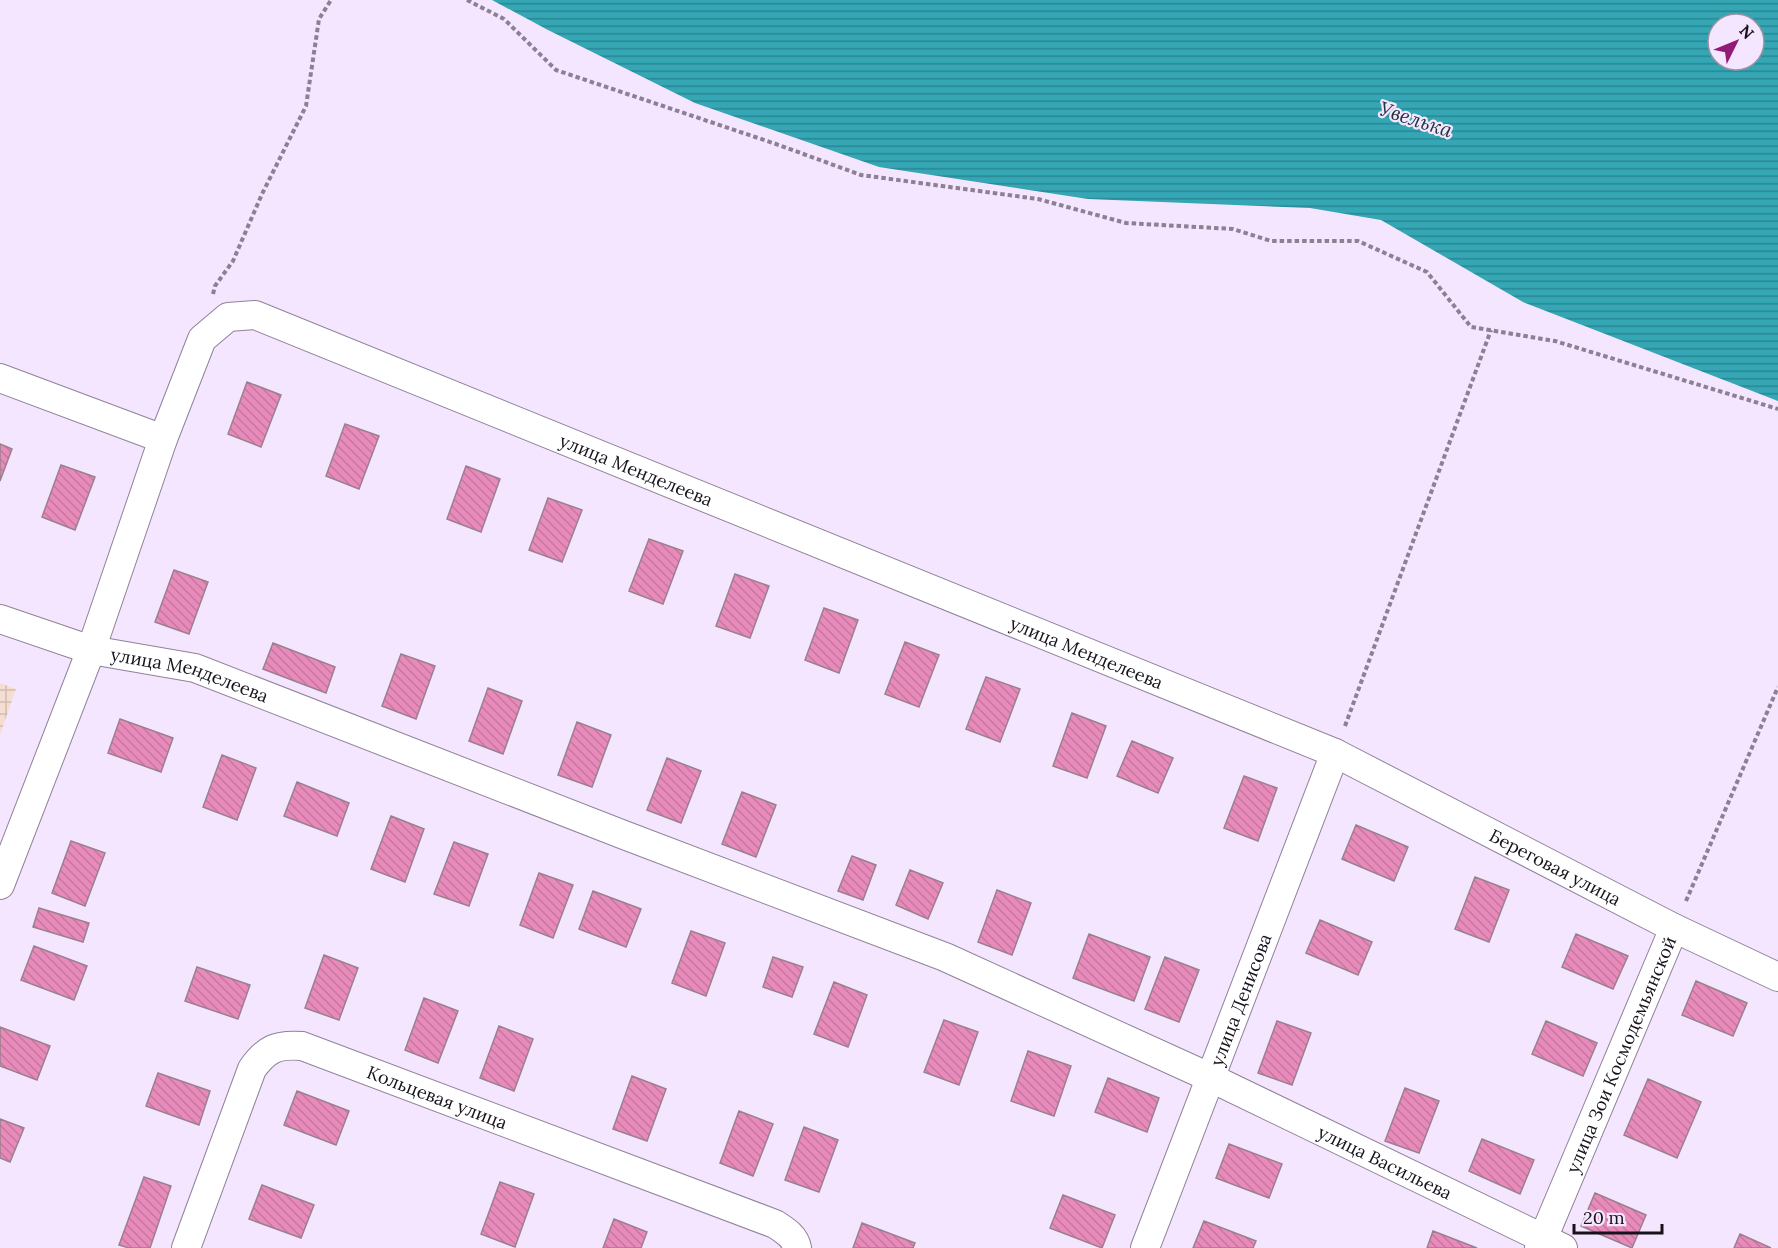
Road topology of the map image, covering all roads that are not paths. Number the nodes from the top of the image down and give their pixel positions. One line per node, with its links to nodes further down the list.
1 (0, 378): 2 (street)
2 (164, 439): 4 (street, улица Менделеева); 5 (street, улица Менделеева)
3 (0, 619): 4 (street, улица Менделеева)
4 (91, 650): 6 (street, улица Менделеева); 9 (street, улица Менделеева)
5 (1335, 753): 7 (street, Береговая улица); 9 (street, улица Денисова)
6 (0, 885)
7 (1674, 928): 8 (street, Береговая улица); 10 (street, улица Зои Космодемьянской)
8 (1778, 977)
9 (1209, 1077): 10 (street, улица Васильева); 13 (street, улица Денисова)
10 (1548, 1245)
11 (186, 1248): 12 (street, Кольцевая улица)
12 (797, 1248)
13 (1145, 1248)

